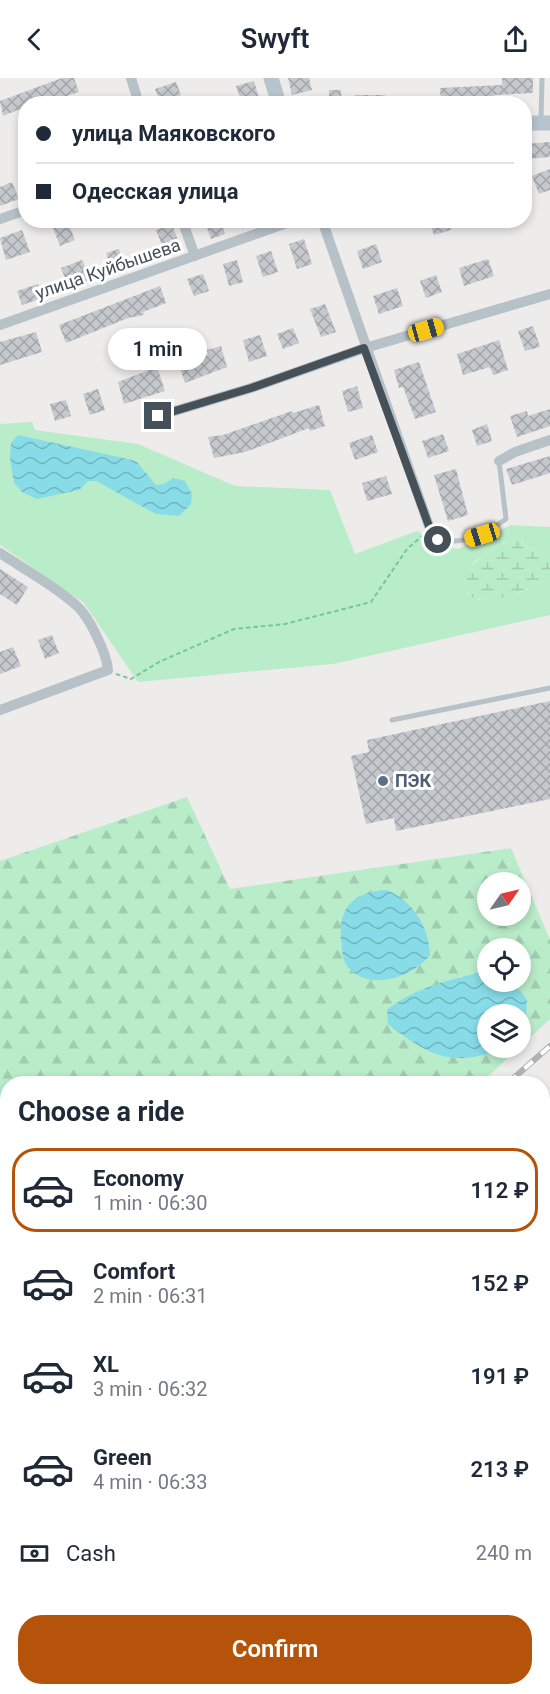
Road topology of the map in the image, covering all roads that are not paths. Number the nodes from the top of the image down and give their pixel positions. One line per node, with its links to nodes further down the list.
1 (131, 78): 4 (street)
2 (271, 78): 5 (main road)
3 (542, 78): 6 (lane)
4 (137, 96)
5 (277, 96)
6 (546, 123)
7 (18, 213): 8 (street)
8 (0, 219)
9 (185, 228): 12 (street)
10 (273, 228): 12 (street, улица Куйбышева)
11 (325, 228): 15 (street)
12 (195, 256): 14 (street, улица Куйбышева)
13 (550, 294): 15 (street)
14 (0, 325)
15 (364, 348): 16 (street); 19 (street)
16 (158, 416)
17 (550, 441): 18 (street)
18 (499, 461): 19 (lane)
19 (430, 529)
20 (0, 552): 22 (street)
21 (550, 688): 23 (lane)
22 (0, 710)
23 (392, 720)

